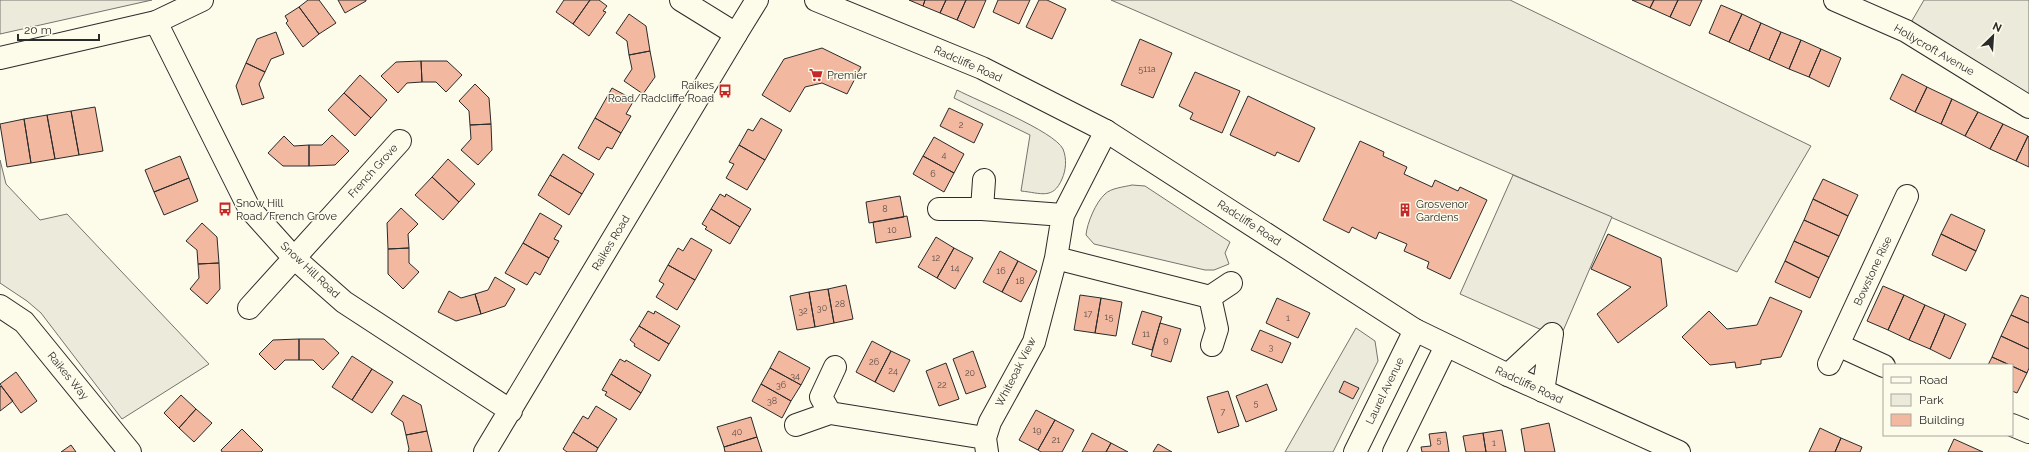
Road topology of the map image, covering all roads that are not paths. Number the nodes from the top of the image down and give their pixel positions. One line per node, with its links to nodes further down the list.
1 (202, 0): 6 (street)
2 (681, 0): 7 (street)
3 (757, 0): 7 (street, Raikes Road)
4 (816, 0): 10 (street, Radcliffe Road)
5 (1835, 0): 9 (street, Hollycroft Avenue)
6 (156, 22): 8 (street); 17 (street, Snow Hill Road)
7 (736, 34): 32 (street, Raikes Road)
8 (0, 58)
9 (2029, 107)
10 (1106, 131): 16 (street, Whiteoak View); 23 (street, Radcliffe Road)
11 (400, 140): 17 (street, French Grove)
12 (984, 180): 15 (street)
13 (1907, 196): 25 (street, Bowstone Rise)
14 (940, 209): 15 (street)
15 (982, 209): 16 (street)
16 (1063, 216): 18 (street, Whiteoak View)
17 (294, 258): 22 (street, French Grove); 32 (street, Snow Hill Road)
18 (1056, 258): 20 (street); 37 (street, Whiteoak View)
19 (1231, 283): 20 (street)
20 (1210, 297): 24 (street)
21 (0, 306): 38 (street, Raikes Way)
22 (249, 308)
23 (1415, 330): 26 (street, Radcliffe Road); 40 (street, Laurel Avenue)
24 (1212, 345)
25 (1838, 345): 27 (street, Bowstone Rise); 28 (street)
26 (1446, 346): 30 (street, Radcliffe Road); 41 (street)
27 (1829, 364)
28 (1883, 366)
29 (835, 367): 33 (street)
30 (1508, 375): 31 (street, Radcliffe Road); 31 (street)
31 (1543, 391): 42 (street, Radcliffe Road)
32 (511, 411): 39 (street, Raikes Road)
33 (830, 413): 35 (street, Whiteoak View); 37 (street, Whiteoak View)
34 (2013, 424): 36 (street)
35 (796, 425)
36 (2029, 432)
37 (986, 445)
38 (130, 452)
39 (485, 452)
40 (1355, 452)
41 (1394, 452)
42 (1679, 452)

